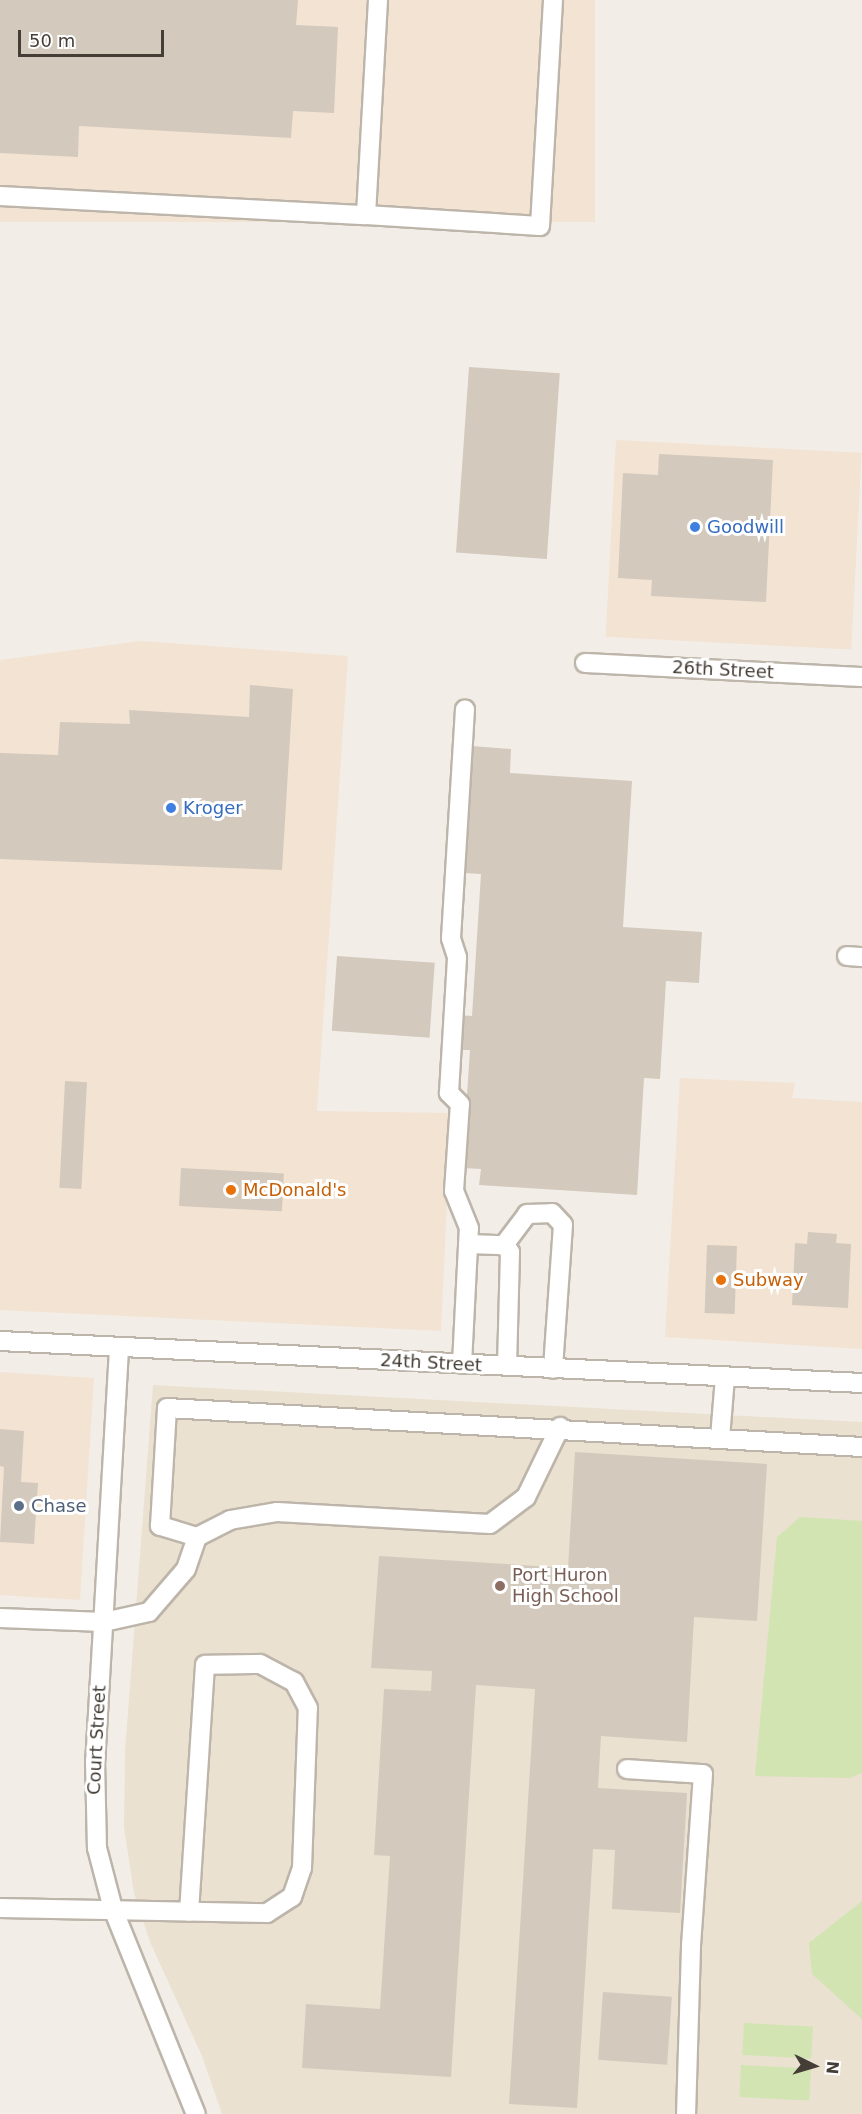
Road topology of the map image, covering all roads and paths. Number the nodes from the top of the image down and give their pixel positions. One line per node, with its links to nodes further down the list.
1 (378, 0): 4 (street)
2 (553, 0): 4 (street)
3 (0, 196): 4 (street)
4 (366, 215)
5 (585, 663): 6 (street, 26th Street)
6 (862, 677)
7 (465, 710): 8 (street)
8 (468, 1244): 9 (street); 12 (street)
9 (504, 1245): 13 (street); 14 (street)
10 (0, 1341): 11 (street, 24th Street)
11 (119, 1348): 12 (street, 24th Street); 22 (street, Court Street)
12 (462, 1364): 13 (street, 24th Street)
13 (507, 1366): 14 (street, 24th Street)
14 (553, 1369): 15 (street, 24th Street)
15 (725, 1377): 16 (street, 24th Street); 18 (street)
16 (862, 1383)
17 (560, 1427): 18 (street); 20 (street); 20 (street)
18 (720, 1438): 19 (street)
19 (862, 1448)
20 (197, 1537): 22 (street)
21 (0, 1618): 22 (street)
22 (104, 1622): 25 (street, Court Street)
23 (627, 1769): 28 (street)
24 (0, 1908): 25 (street)
25 (113, 1909): 26 (street); 27 (street, Court Street)
26 (189, 1911): 26 (street)
27 (196, 2114)
28 (686, 2114)

